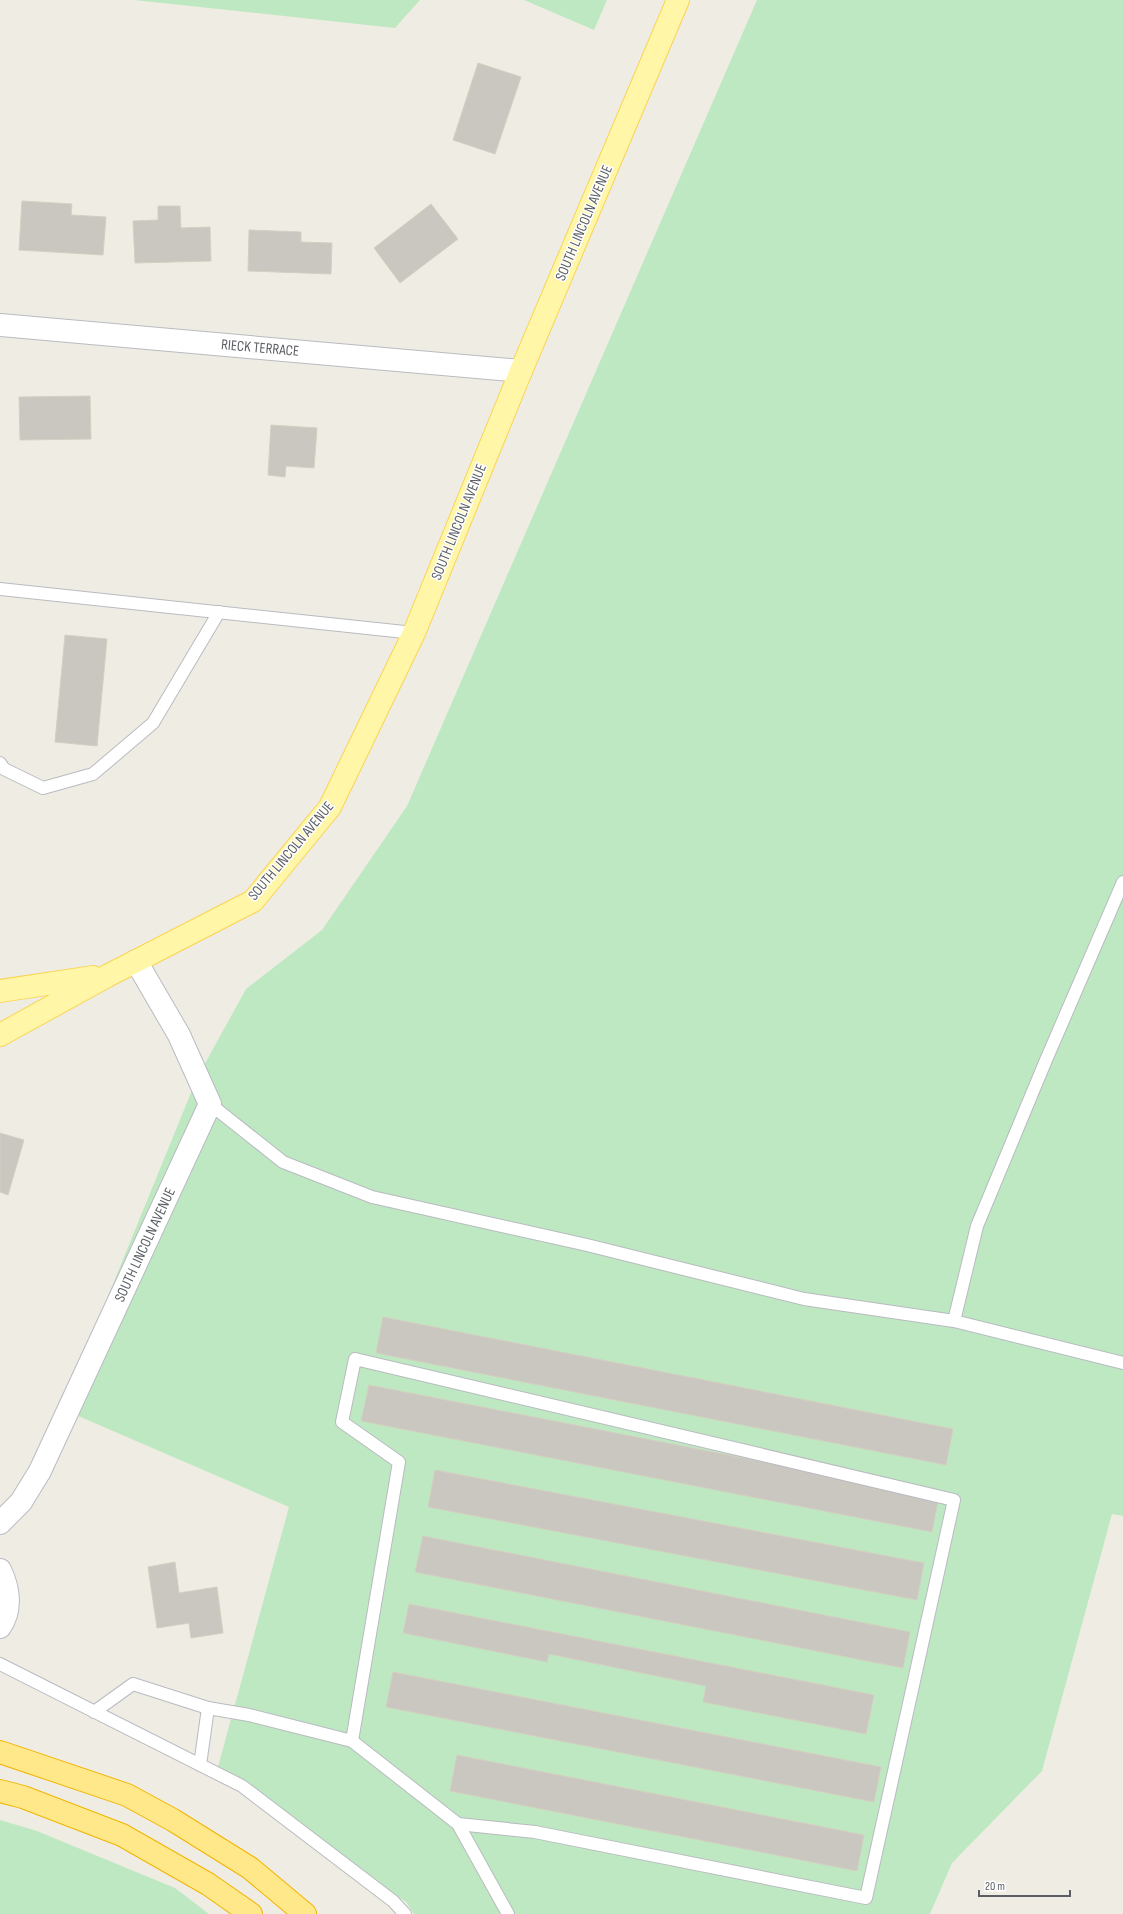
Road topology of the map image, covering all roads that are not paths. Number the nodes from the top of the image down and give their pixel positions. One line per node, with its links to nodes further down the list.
1 (678, 0): 3 (main road, SOUTH LINCOLN AVENUE)
2 (0, 325): 3 (street, RIECK TERRACE)
3 (521, 371): 6 (main road, SOUTH LINCOLN AVENUE)
4 (0, 589): 5 (lane)
5 (219, 612): 6 (lane); 7 (lane)
6 (414, 633): 9 (main road, SOUTH LINCOLN AVENUE)
7 (0, 763)
8 (1123, 882): 14 (lane)
9 (136, 961): 10 (main road, SOUTH LINCOLN AVENUE); 13 (street)
10 (106, 976): 11 (main road, SOUTH LINCOLN AVENUE); 12 (main road, SOUTH LINCOLN AVENUE)
11 (0, 991)
12 (0, 1035)
13 (210, 1104): 14 (lane); 16 (street, SOUTH LINCOLN AVENUE)
14 (954, 1322): 15 (lane)
15 (1123, 1363)
16 (0, 1523)
17 (0, 1570): 18 (street)
18 (0, 1628)
19 (0, 1664): 21 (lane)
20 (208, 1708): 21 (lane); 22 (lane); 24 (lane)
21 (94, 1712): 24 (lane)
22 (352, 1741): 26 (lane); 26 (lane)
23 (0, 1752): 28 (highway)
24 (200, 1764): 29 (lane)
25 (0, 1791): 27 (highway)
26 (458, 1824): 30 (lane)
27 (251, 1914)
28 (305, 1914)
29 (404, 1914)
30 (508, 1914)

